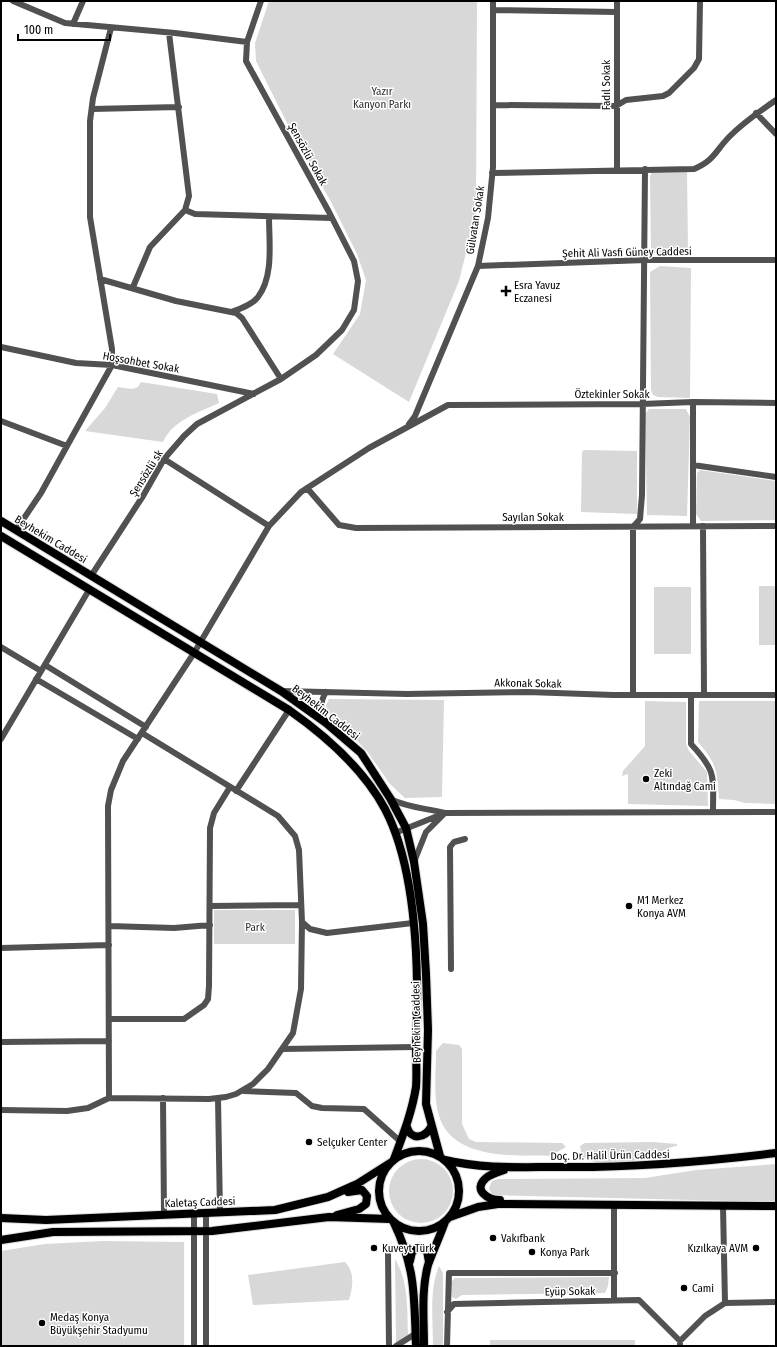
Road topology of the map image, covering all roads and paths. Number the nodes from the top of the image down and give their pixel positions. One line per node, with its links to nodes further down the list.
1 (13, 1): 9 (street)
2 (83, 1): 9 (street)
3 (261, 1): 12 (street, Şensözlü Sokak)
4 (493, 1): 7 (street, Gülvatan Sokak)
5 (617, 1): 8 (street, Fadıl Sokak)
6 (700, 1): 15 (street)
7 (493, 10): 8 (street); 14 (street, Gülvatan Sokak)
8 (617, 12): 15 (street, Fadıl Sokak)
9 (73, 24): 10 (street)
10 (111, 28): 11 (street); 17 (street)
11 (169, 33): 12 (street); 16 (street)
12 (247, 42): 25 (street, Şensözlü Sokak)
13 (776, 100): 18 (street)
14 (493, 105): 15 (street); 22 (street, Gülvatan Sokak)
15 (616, 106): 21 (street, Fadıl Sokak)
16 (179, 107): 17 (street); 23 (street)
17 (92, 109): 29 (street)
18 (756, 113): 19 (street); 20 (street)
19 (776, 134)
20 (645, 169): 21 (street); 26 (street)
21 (616, 170): 22 (street)
22 (492, 173): 28 (street, Gülvatan Sokak)
23 (185, 210): 24 (street); 30 (street)
24 (269, 217): 25 (street); 31 (street)
25 (332, 218): 32 (street, Şensözlü Sokak)
26 (645, 260): 27 (street, Şehit Ali Vasfi Güney Caddesi); 28 (street, Şehit Ali Vasfi Güney Caddesi); 39 (street)
27 (776, 260)
28 (478, 266): 41 (street, Gülvatan Sokak)
29 (100, 279): 30 (street); 34 (street)
30 (133, 287): 31 (street)
31 (231, 312): 35 (street)
32 (351, 318): 35 (street, Şensözlü sk)
33 (1, 347): 34 (street, Hoşsohbet Sokak)
34 (112, 365): 36 (street, Hoşsohbet Sokak); 42 (street)
35 (281, 379): 36 (street, Şensözlü sk)
36 (254, 394): 43 (street, Şensözlü sk)
37 (693, 402): 38 (street, Öztekinler Sokak); 39 (street, Öztekinler Sokak); 44 (street)
38 (776, 403)
39 (642, 404): 41 (street, Öztekinler Sokak); 52 (street)
40 (1, 421): 42 (street)
41 (407, 427): 46 (street)
42 (67, 446): 53 (street)
43 (164, 459): 48 (street); 55 (street, Şensözlü sk)
44 (693, 465): 45 (street); 49 (street)
45 (776, 477)
46 (307, 488): 48 (street); 52 (street, Sayılan Sokak)
47 (1, 521): 53 (main road, Beyhekim Caddesi)
48 (269, 526): 57 (street)
49 (694, 526): 50 (street, Sayılan Sokak); 52 (street, Sayılan Sokak)
50 (703, 526): 51 (street, Sayılan Sokak); 66 (street)
51 (776, 526)
52 (633, 527): 64 (street)
53 (16, 530): 55 (main road, Beyhekim Caddesi)
54 (1, 536): 56 (main road, Beyhekim Caddesi)
55 (91, 576): 57 (main road, Beyhekim Caddesi)
56 (89, 590): 59 (main road, Beyhekim Caddesi); 60 (street)
57 (200, 641): 59 (street); 62 (main road, Beyhekim Caddesi)
58 (1, 647): 60 (street)
59 (194, 653): 68 (main road, Beyhekim Caddesi); 70 (street)
60 (43, 668): 61 (street); 70 (street)
61 (36, 680): 72 (street); 73 (street)
62 (281, 691): 63 (street, Akkonak Sokak); 69 (main road, Beyhekim Caddesi)
63 (326, 692): 64 (street, Akkonak Sokak); 69 (street)
64 (633, 695): 65 (street, Akkonak Sokak)
65 (691, 695): 66 (street, Akkonak Sokak); 77 (street)
66 (704, 695): 67 (street, Akkonak Sokak)
67 (776, 695)
68 (289, 710): 75 (street); 81 (main road, Beyhekim Caddesi)
69 (326, 723): 76 (main road, Beyhekim Caddesi)
70 (146, 727): 71 (street)
71 (142, 733): 73 (street); 74 (street)
72 (1, 739)
73 (138, 739): 89 (street)
74 (230, 787): 75 (street); 85 (street)
75 (236, 791): 84 (street)
76 (390, 798): 79 (street); 80 (main road, Beyhekim Caddesi)
77 (713, 812): 78 (street); 79 (street)
78 (776, 812)
79 (445, 813): 80 (street); 83 (street)
80 (406, 828): 81 (street); 83 (main road, Beyhekim Caddesi)
81 (395, 833): 87 (main road, Beyhekim Caddesi)
82 (465, 839): 92 (street)
83 (414, 862): 104 (main road, Beyhekim Caddesi)
84 (301, 905): 85 (street); 86 (street)
85 (210, 906): 88 (street)
86 (302, 922): 87 (street); 97 (street)
87 (413, 923): 96 (main road, Beyhekim Caddesi)
88 (210, 925): 89 (street); 93 (street)
89 (109, 926): 90 (street)
90 (109, 945): 91 (street); 93 (street)
91 (1, 948)
92 (451, 969)
93 (109, 1019): 94 (street)
94 (109, 1040): 95 (street); 99 (street)
95 (1, 1042)
96 (416, 1046): 97 (street); 103 (main road, Beyhekim Caddesi)
97 (282, 1049): 98 (street)
98 (242, 1091): 101 (street); 105 (street)
99 (109, 1098): 100 (street); 102 (street)
100 (163, 1098): 101 (street); 118 (street)
101 (218, 1098): 117 (street)
102 (1, 1110)
103 (407, 1127): 104 (main road); 105 (main road, Beyhekim Caddesi)
104 (431, 1127): 107 (main road, Beyhekim Caddesi)
105 (401, 1142): 108 (main road, Beyhekim Caddesi)
106 (776, 1153): 109 (main road, Doç. Dr. Halil Ürün Caddesi)
107 (443, 1158): 108 (main road); 109 (main road, Doç. Dr. Halil Ürün Caddesi); 121 (main road)
108 (392, 1161): 110 (main road, Kaletaş Caddesi); 122 (main road)
109 (511, 1168): 111 (main road)
110 (328, 1197): 117 (main road, Kaletaş Caddesi); 119 (main road)
111 (525, 1204): 112 (main road); 121 (main road)
112 (614, 1205): 113 (main road); 129 (street)
113 (723, 1206): 114 (main road); 132 (street)
114 (776, 1206)
115 (194, 1212): 116 (main road, Kaletaş Caddesi); 118 (main road, Kaletaş Caddesi); 123 (street)
116 (206, 1213): 117 (main road, Kaletaş Caddesi); 124 (street)
117 (220, 1213)
118 (164, 1215): 120 (main road, Kaletaş Caddesi)
119 (329, 1217): 122 (main road); 124 (main road)
120 (1, 1218)
121 (447, 1220): 122 (main road); 128 (main road)
122 (392, 1221): 127 (main road)
123 (193, 1230): 124 (main road); 125 (main road); 136 (street)
124 (205, 1231): 137 (street)
125 (1, 1240)
126 (388, 1253): 138 (street)
127 (410, 1265): 128 (main road); 134 (main road)
128 (429, 1265): 141 (main road)
129 (615, 1273): 130 (street); 133 (street)
130 (614, 1300): 133 (street, Eyüp Sokak); 135 (street, Eyüp Sokak)
131 (776, 1302): 132 (street)
132 (725, 1303): 135 (street)
133 (448, 1312): 142 (street)
134 (415, 1334): 139 (street); 140 (main road)
135 (680, 1343)
136 (194, 1346)
137 (206, 1346)
138 (389, 1346)
139 (396, 1346)
140 (416, 1346)
141 (424, 1346)
142 (447, 1346)

